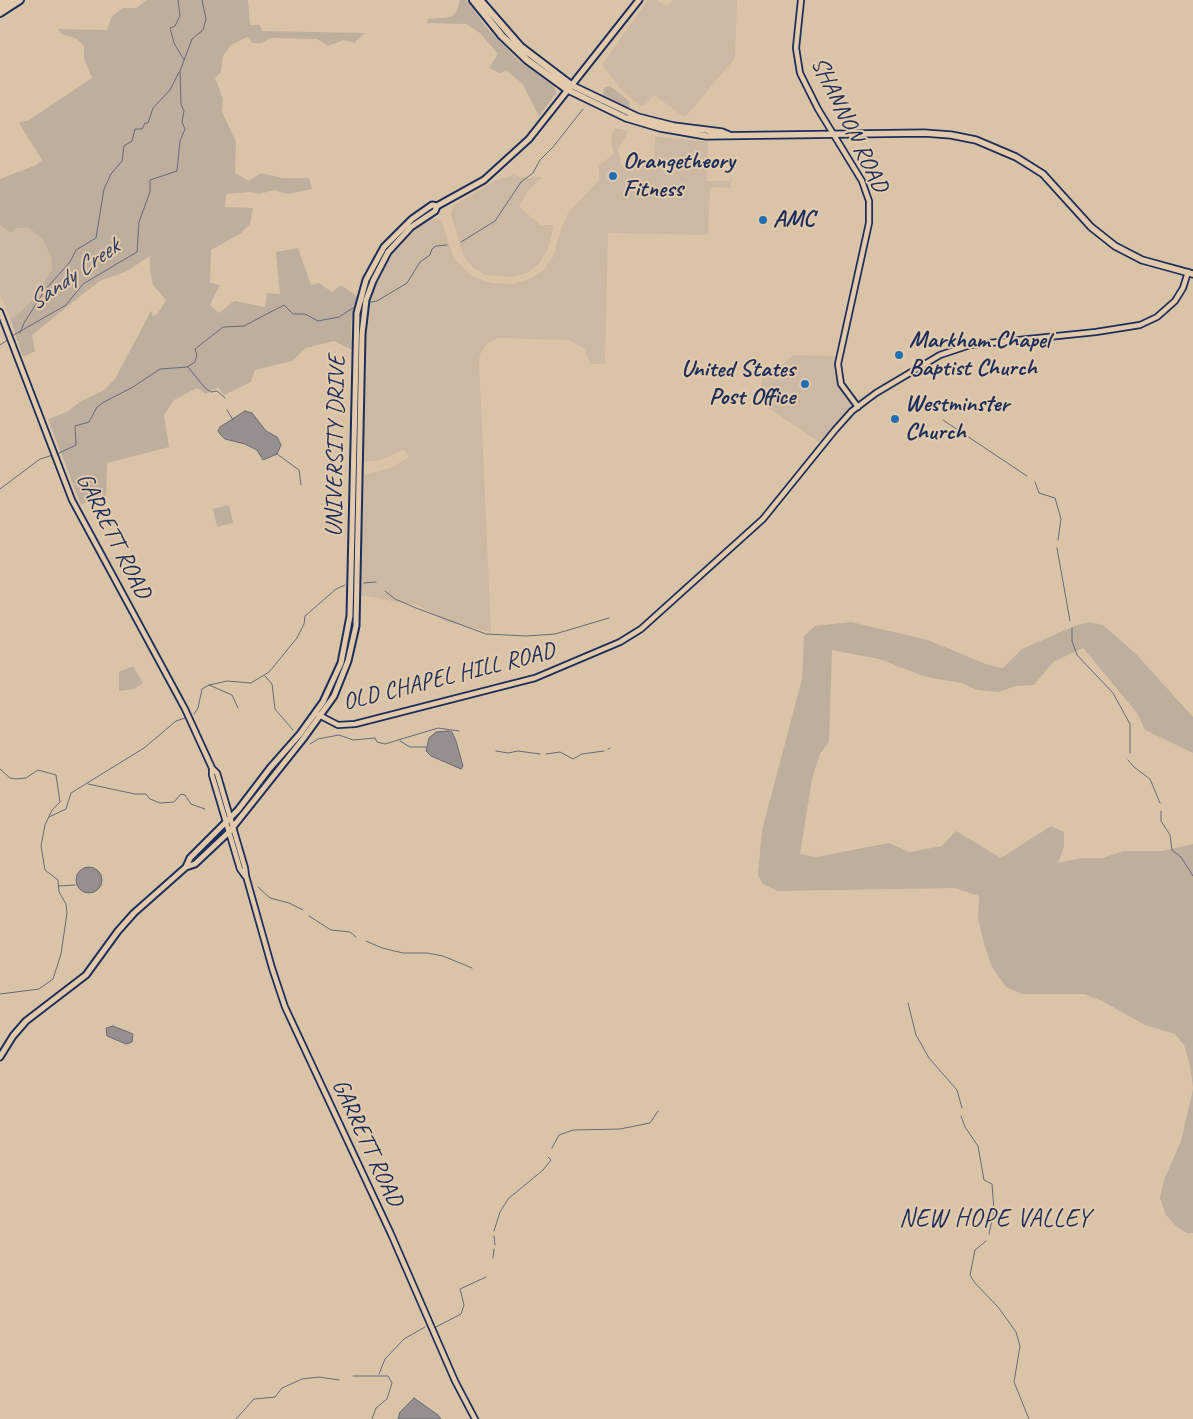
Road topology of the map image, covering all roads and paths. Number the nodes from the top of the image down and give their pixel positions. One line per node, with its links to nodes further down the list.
1 (3, 0): 8 (highway)
2 (12, 0): 9 (highway)
3 (19, 0): 10 (highway)
4 (473, 0): 11 (highway)
5 (480, 0): 11 (highway)
6 (639, 0): 11 (main road, UNIVERSITY DRIVE)
7 (802, 0): 12 (street, SHANNON ROAD)
8 (0, 2)
9 (0, 8)
10 (0, 13)
11 (569, 88): 12 (main road); 16 (main road, UNIVERSITY DRIVE)
12 (833, 134): 13 (main road); 15 (street, SHANNON ROAD)
13 (1191, 272): 15 (street, OLD CHAPEL HILL ROAD)
14 (0, 312): 17 (street, GARRETT ROAD)
15 (858, 407): 16 (street, OLD CHAPEL HILL ROAD)
16 (318, 715): 18 (main road, OLD CHAPEL HILL ROAD); 20 (main road, OLD CHAPEL HILL ROAD)
17 (212, 768): 18 (street, GARRETT ROAD); 19 (street, GARRETT ROAD)
18 (231, 818): 19 (main road, OLD CHAPEL HILL ROAD); 20 (street, GARRETT ROAD)
19 (227, 822): 20 (street, GARRETT ROAD); 21 (main road, OLD CHAPEL HILL ROAD)
20 (231, 829): 21 (main road, OLD CHAPEL HILL ROAD); 23 (street, GARRETT ROAD)
21 (186, 867): 22 (main road, OLD CHAPEL HILL ROAD)
22 (0, 1057)
23 (475, 1419)

